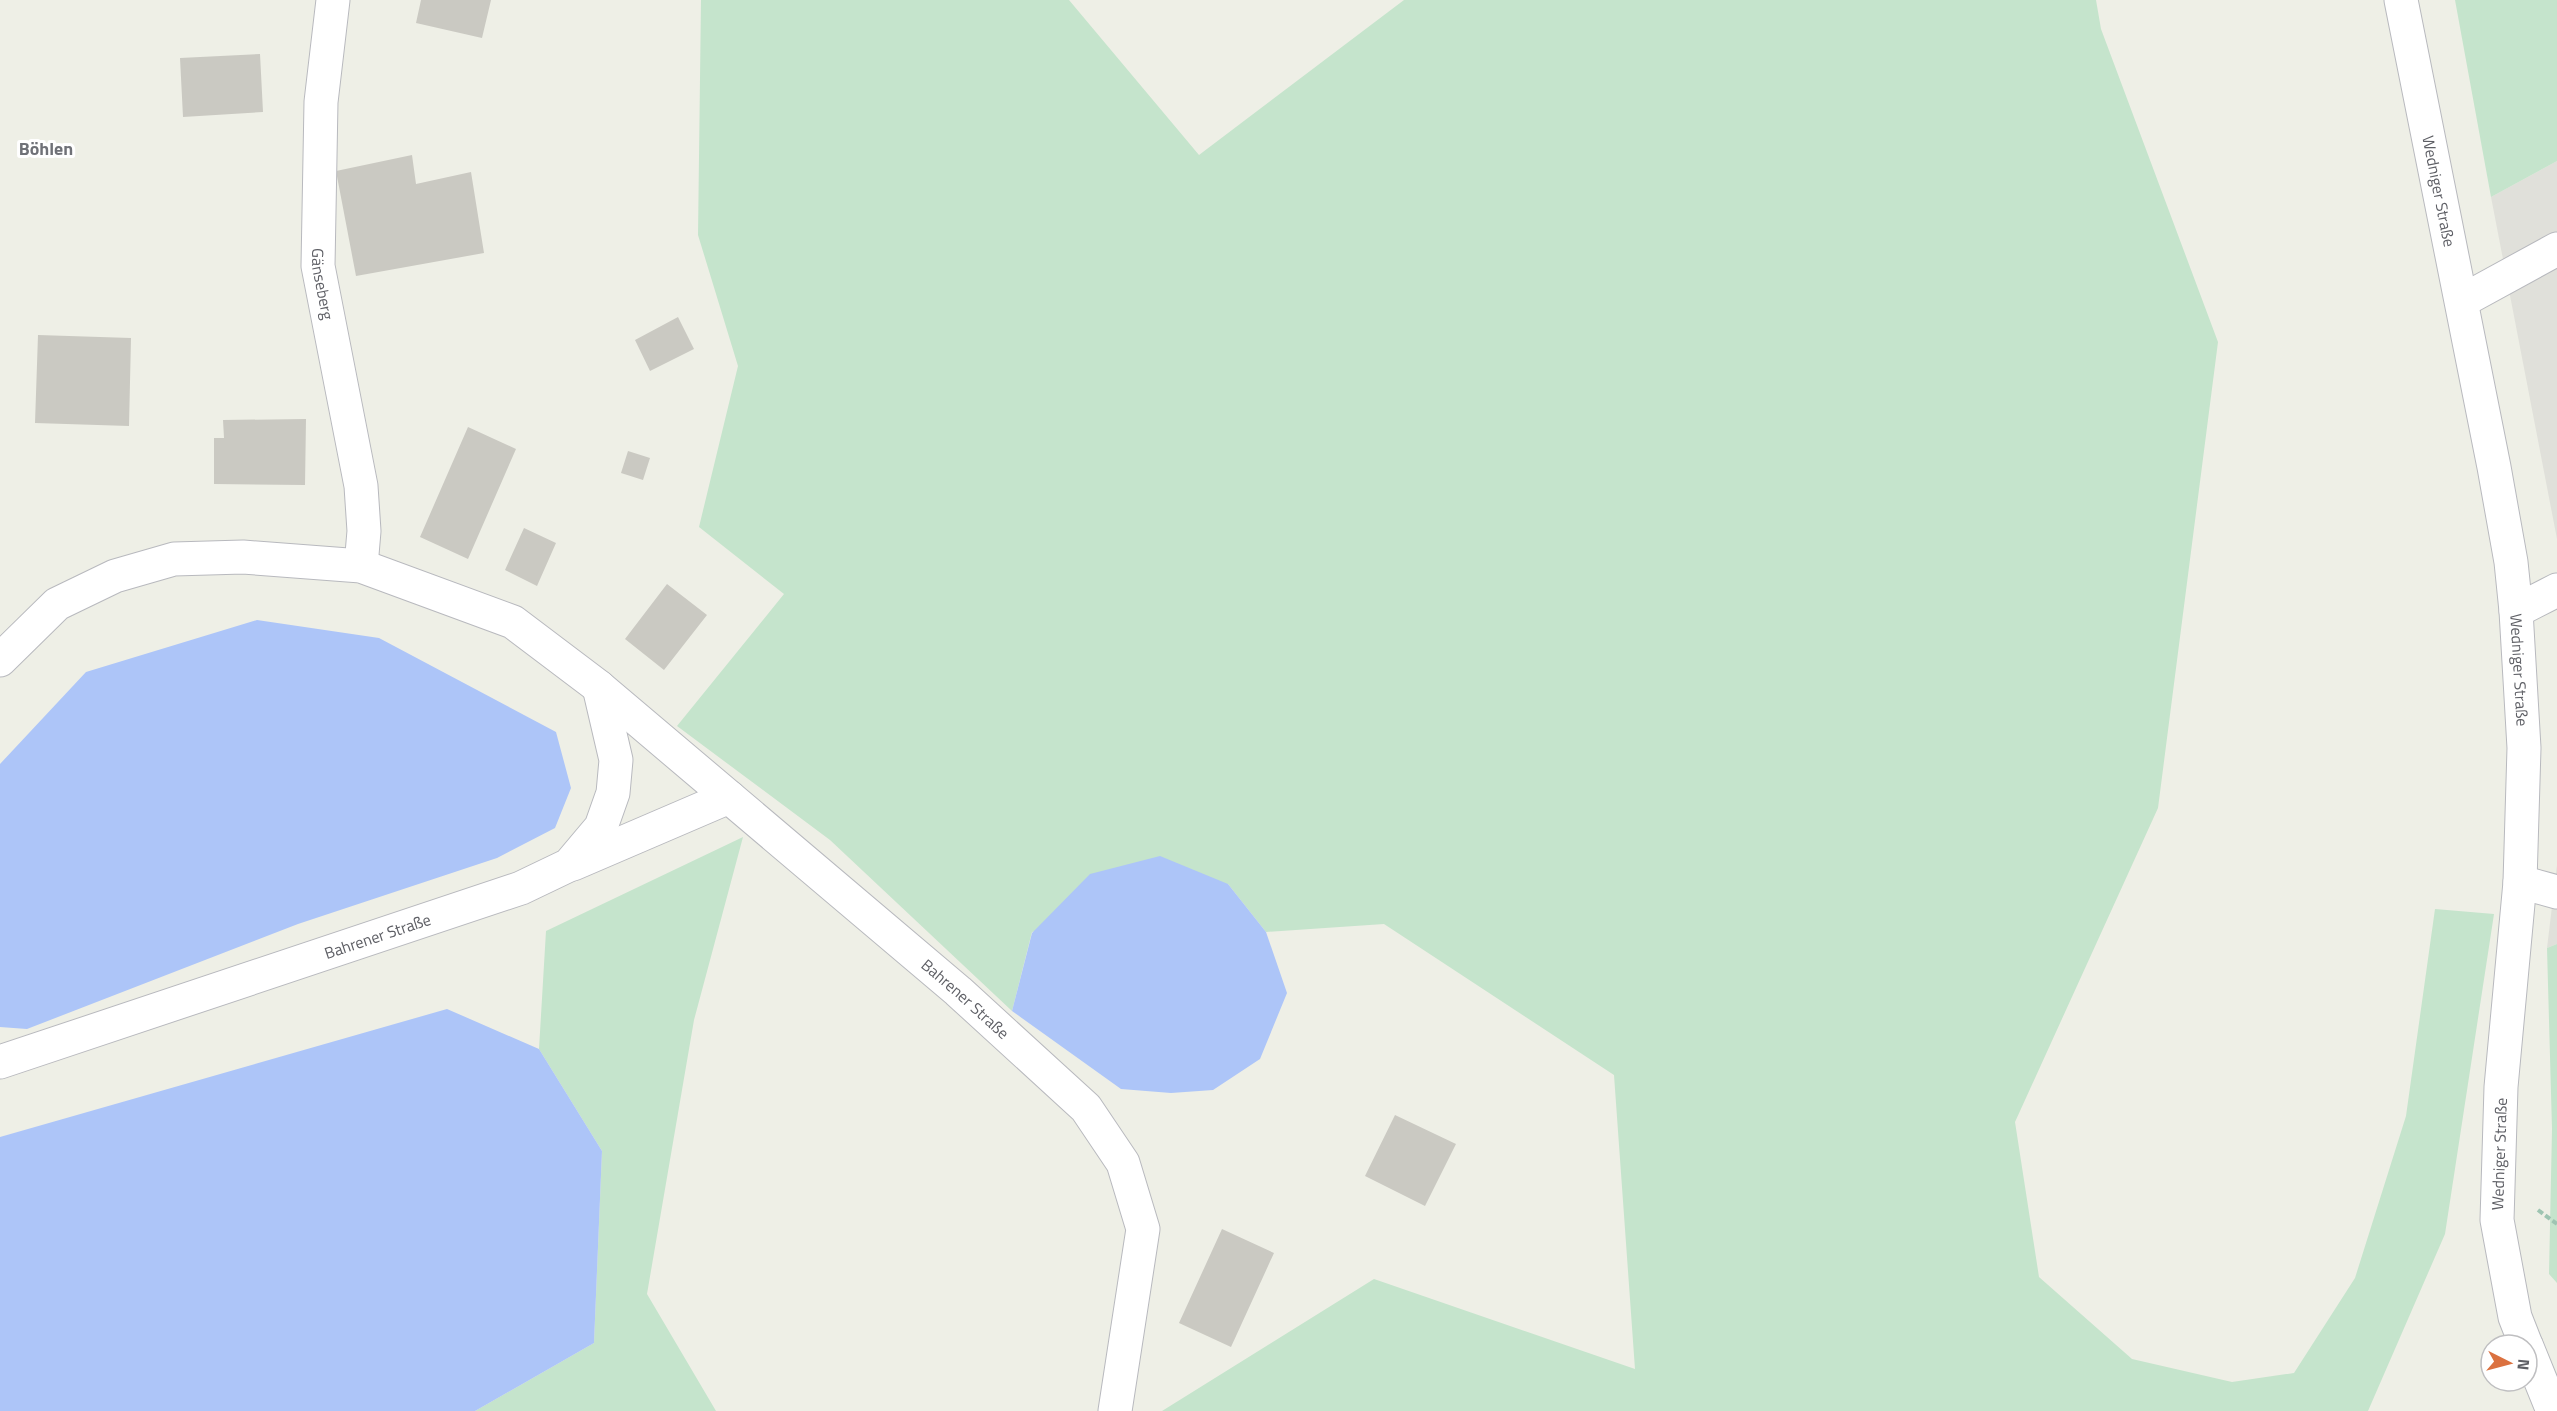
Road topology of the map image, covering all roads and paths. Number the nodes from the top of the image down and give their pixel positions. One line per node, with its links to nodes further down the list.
1 (333, 0): 5 (street, Gänseberg)
2 (2401, 0): 4 (street, Wedniger Straße)
3 (2557, 249): 4 (street)
4 (2462, 301): 7 (street, Wedniger Straße)
5 (361, 566): 8 (street, Bahrener Straße); 9 (street, Bahrener Straße)
6 (2557, 590): 7 (street)
7 (2516, 610): 12 (street, Wedniger Straße)
8 (0, 660)
9 (599, 687): 10 (street, Bahrener Straße); 11 (street, Bahrener Straße)
10 (729, 797): 11 (street); 17 (street, Bahrener Straße)
11 (569, 866): 14 (street, Bahrener Straße)
12 (2520, 882): 13 (street); 15 (street, Wedniger Straße)
13 (2557, 892)
14 (0, 1062)
15 (2522, 1333)
16 (2539, 1376): 18 (street, Wedniger Straße)
17 (1115, 1411)
18 (2553, 1411)

